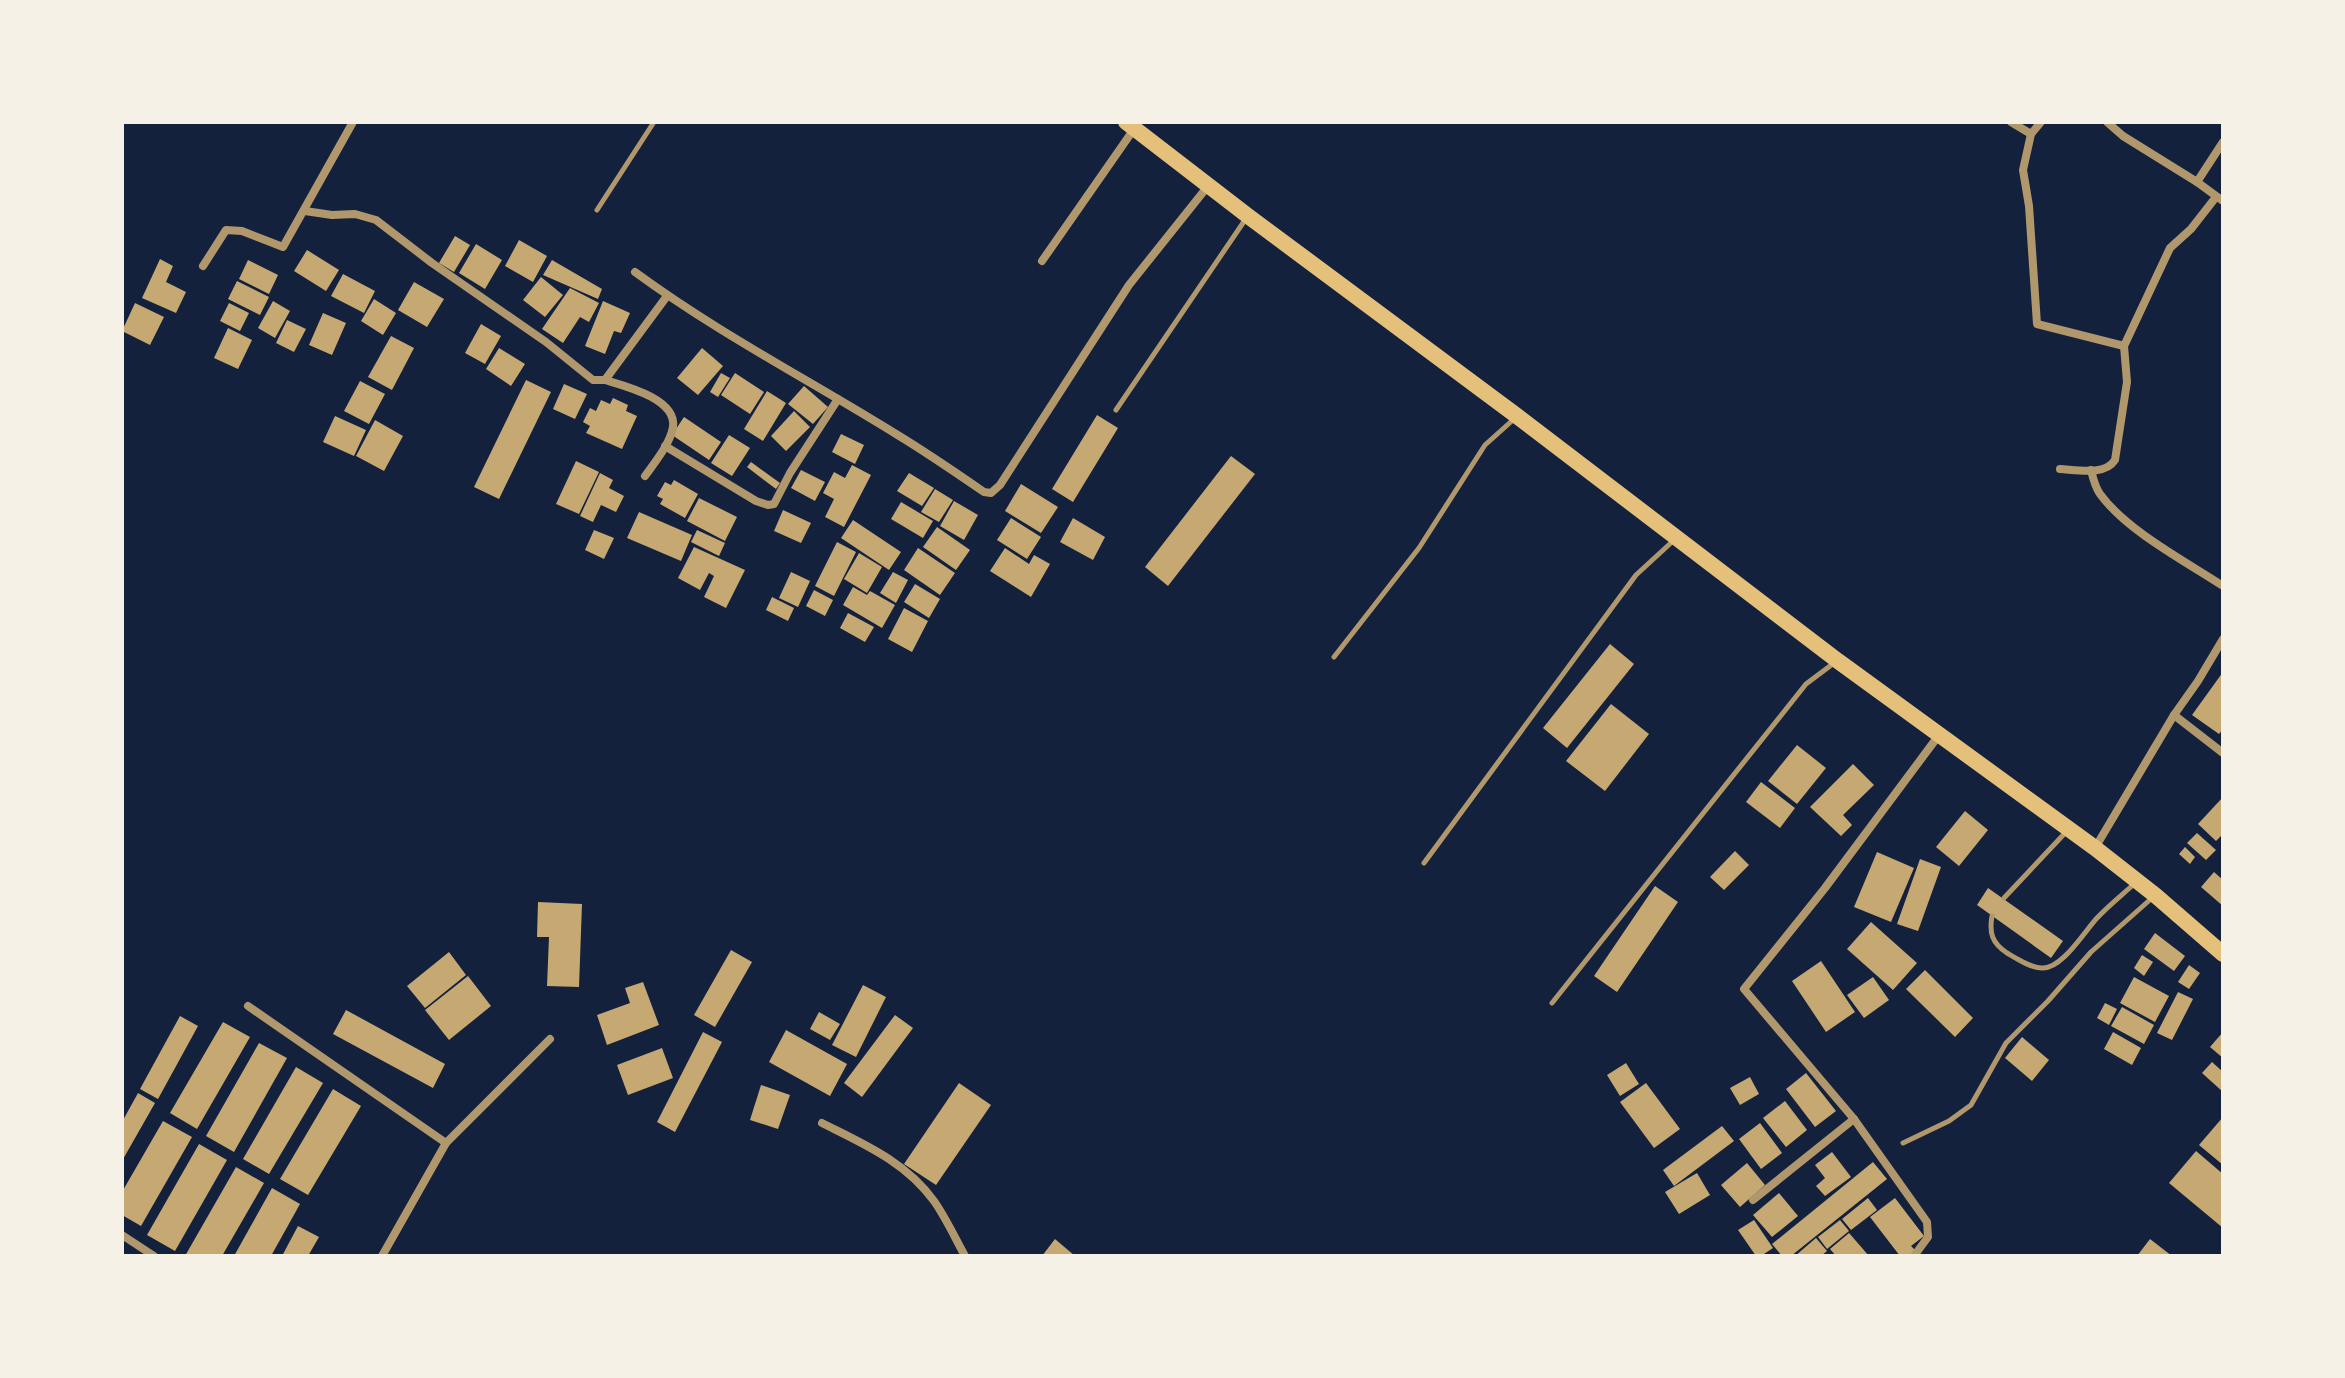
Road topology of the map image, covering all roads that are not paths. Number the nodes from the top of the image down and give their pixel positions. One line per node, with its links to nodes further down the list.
1 (353, 122): 13 (street)
2 (654, 122): 12 (lane)
3 (2011, 122): 7 (street)
4 (2041, 122): 7 (street)
5 (2107, 122): 9 (street)
6 (1130, 125): 10 (main road); 15 (street)
7 (2031, 134): 19 (street)
8 (2223, 142): 9 (street)
9 (2197, 182): 11 (street)
10 (1209, 186): 14 (main road); 21 (street)
11 (2220, 199): 19 (street)
12 (597, 210)
13 (305, 211): 16 (street); 20 (street)
14 (1248, 216): 22 (lane); 23 (main road)
15 (1042, 261)
16 (203, 266)
17 (635, 272): 18 (street)
18 (667, 296): 20 (street); 21 (street)
19 (2124, 346): 26 (street)
20 (605, 380): 24 (street)
21 (838, 399): 24 (street)
22 (1116, 410)
23 (1517, 416): 28 (main road); 31 (lane)
24 (665, 446): 27 (street)
25 (2060, 469): 26 (street)
26 (2091, 470): 29 (street)
27 (645, 476)
28 (1677, 537): 32 (main road); 38 (lane)
29 (2223, 586)
30 (2223, 639): 33 (street)
31 (1334, 657)
32 (1838, 661): 34 (main road); 44 (lane)
33 (2174, 715): 35 (street); 37 (street)
34 (1939, 735): 36 (main road); 47 (street)
35 (2223, 753)
36 (2069, 828): 37 (main road); 41 (lane)
37 (2095, 848): 39 (main road)
38 (1424, 863)
39 (2138, 881): 40 (main road); 42 (lane)
40 (2155, 895): 43 (main road); 50 (lane)
41 (2004, 898)
42 (1992, 916)
43 (2223, 954)
44 (1552, 1003)
45 (248, 1006): 49 (street)
46 (550, 1039): 49 (street)
47 (1854, 1119): 51 (street); 56 (street)
48 (822, 1123): 55 (street)
49 (446, 1143): 54 (street)
50 (1903, 1143)
51 (1753, 1200)
52 (122, 1235): 53 (street)
53 (154, 1256)
54 (382, 1256)
55 (965, 1256)
56 (1914, 1256)

